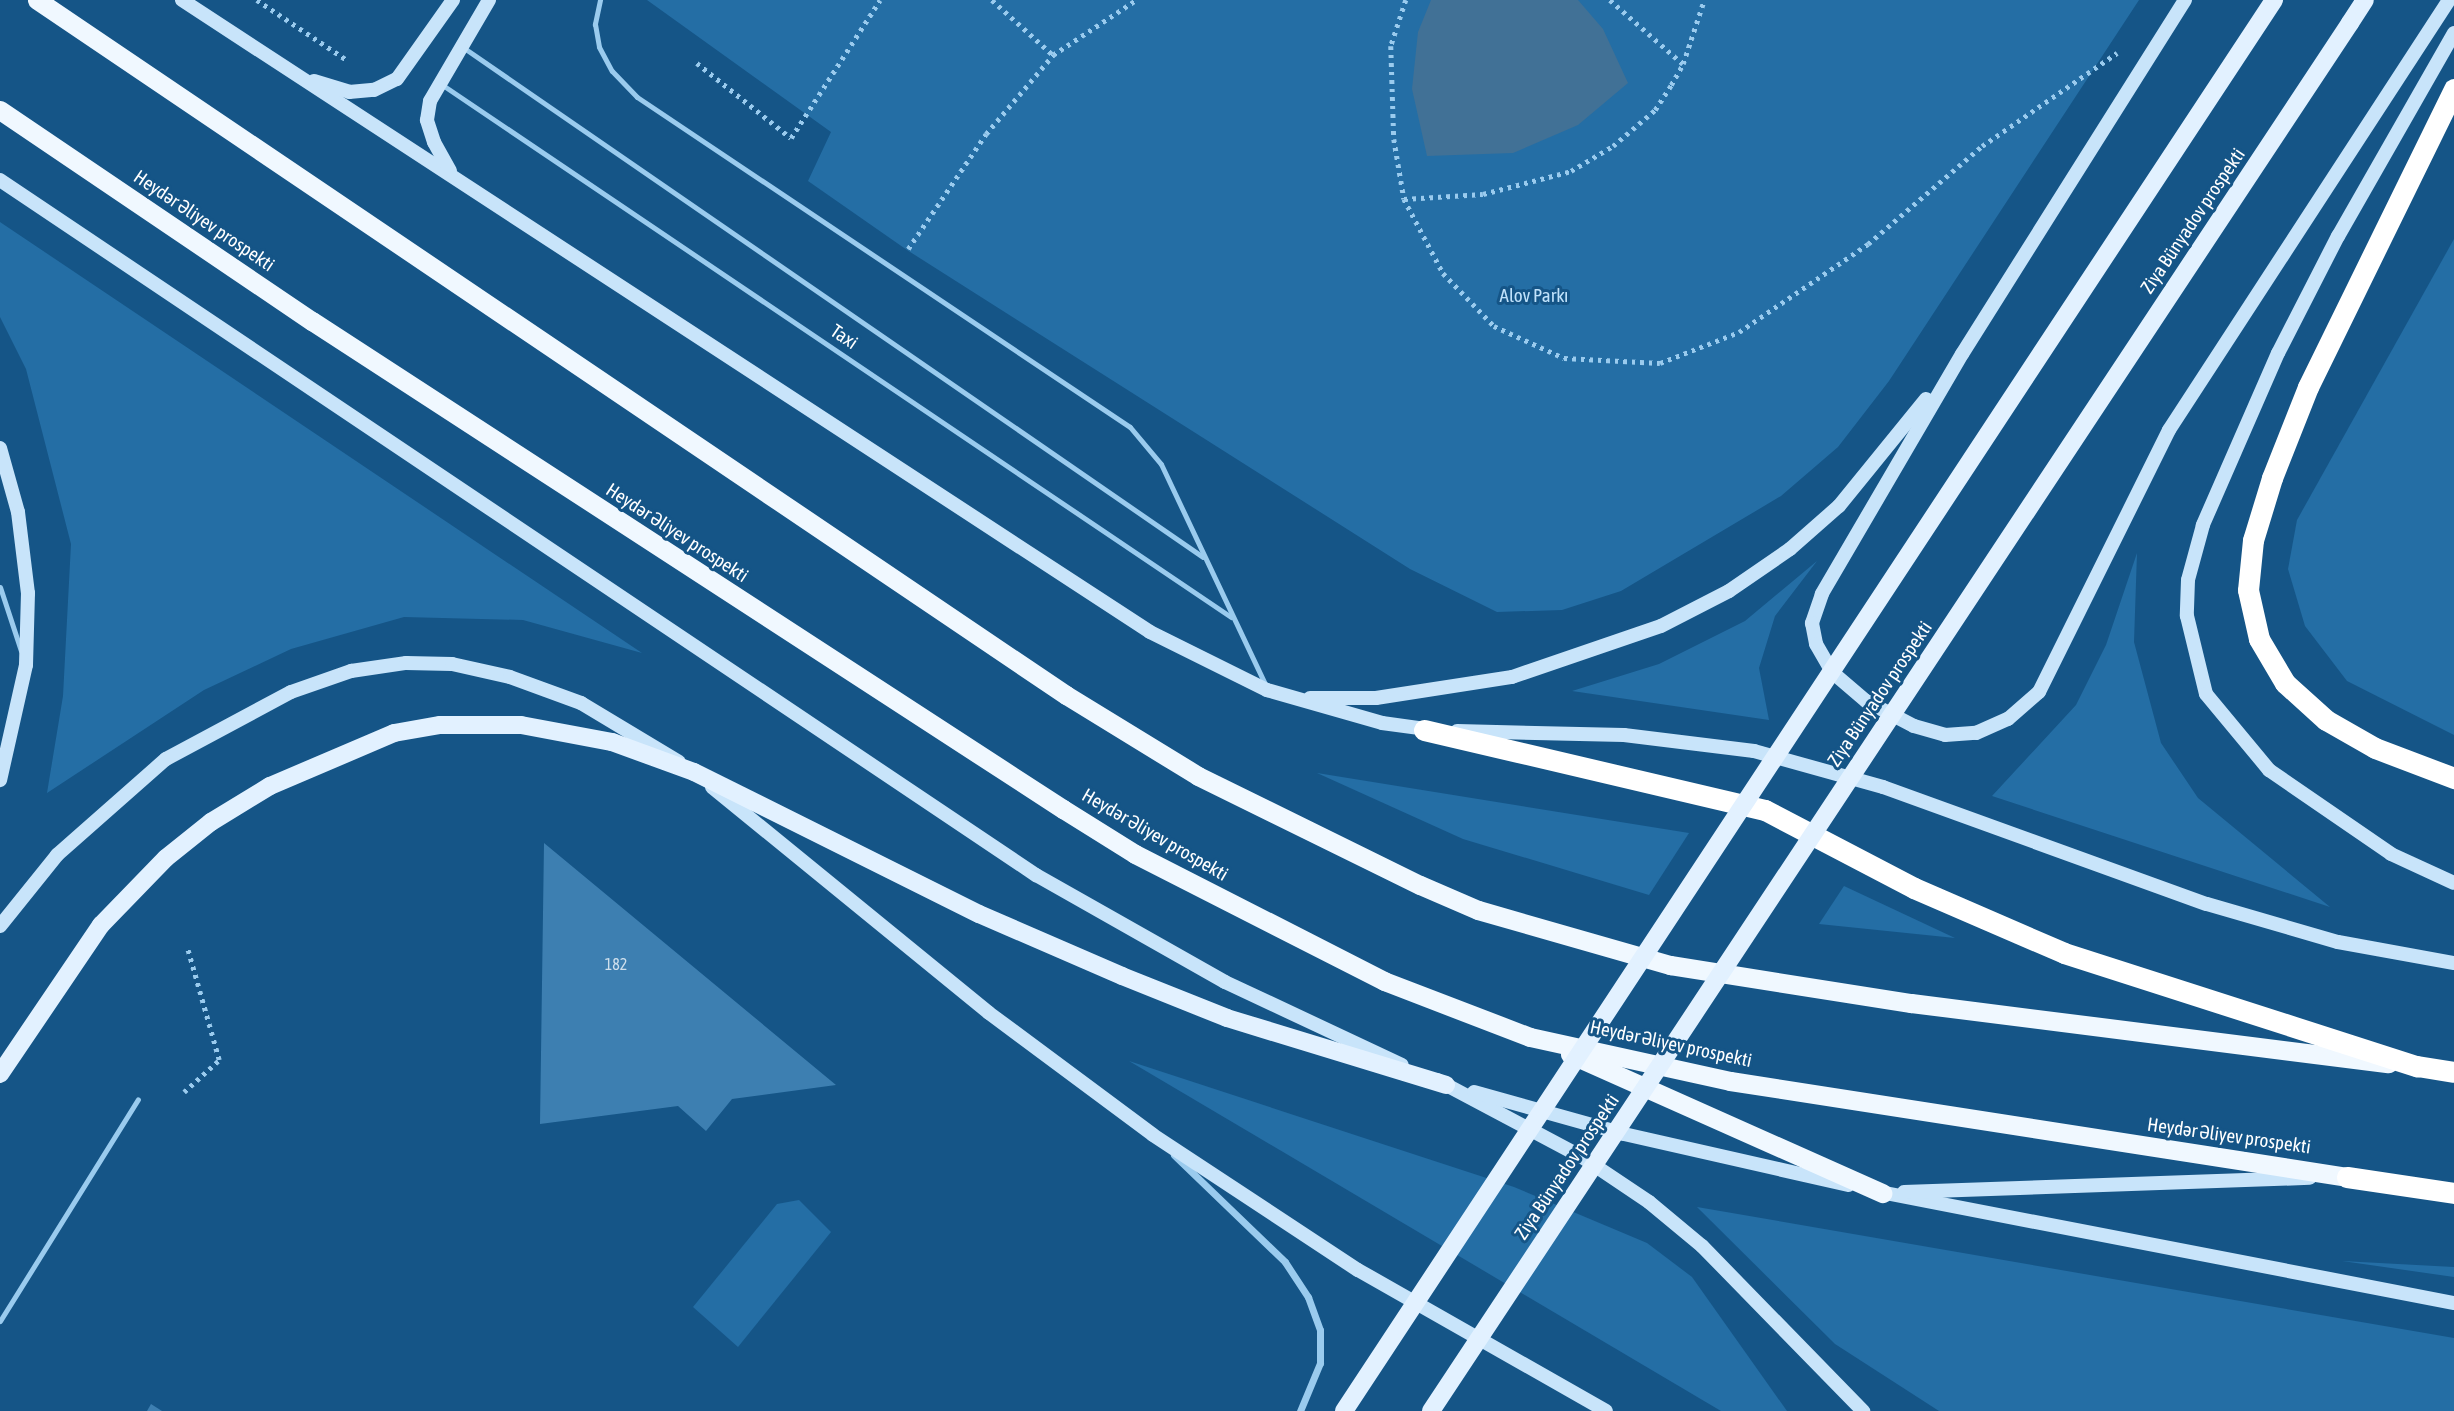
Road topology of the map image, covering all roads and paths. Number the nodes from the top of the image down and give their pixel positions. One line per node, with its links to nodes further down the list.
1 (37, 0): 49 (highway)
2 (181, 0): 24 (main road)
3 (257, 0): 21 (path)
4 (453, 0): 24 (main road)
5 (489, 0): 18 (main road)
6 (600, 0): 34 (lane)
7 (880, 0): 22 (path)
8 (992, 0): 20 (path)
9 (1136, 0): 20 (path)
10 (1406, 0): 30 (path)
11 (1610, 0): 23 (path)
12 (1704, 0): 23 (path)
13 (2185, 0): 32 (main road)
14 (2274, 0): 62 (main road, bridge)
15 (2365, 0): 63 (main road, Ziya Bünyadov prospekti, bridge)
16 (2449, 0): 32 (main road)
17 (2454, 33): 44 (main road)
18 (460, 44): 25 (main road); 34 (lane, Taxi)
19 (2123, 48): 30 (path)
20 (1053, 55): 31 (path)
21 (351, 62)
22 (696, 63)
23 (1683, 64): 30 (path)
24 (299, 77): 28 (main road)
25 (437, 81): 28 (main road); 36 (lane, Taxi)
26 (2454, 89): 42 (highway)
27 (0, 110): 48 (highway, Heydər Əliyev prospekti)
28 (453, 175): 38 (main road)
29 (0, 180): 52 (main road)
30 (1404, 199)
31 (907, 250)
32 (1962, 354): 39 (main road)
33 (0, 448): 37 (main road)
34 (1205, 558): 36 (lane)
35 (0, 587): 37 (lane)
36 (1234, 618): 38 (lane)
37 (26, 665): 43 (main road)
38 (1267, 690): 39 (main road)
39 (1293, 698): 40 (main road)
40 (1424, 730): 47 (main road); 49 (highway)
41 (694, 772): 45 (main road); 51 (main road); 52 (main road); 55 (main road)
42 (2454, 778)
43 (0, 780)
44 (2454, 883)
45 (0, 926)
46 (187, 947): 53 (path)
47 (2454, 963)
48 (1530, 1037): 56 (highway, Heydər Əliyev prospekti); 58 (highway)
49 (2417, 1066): 50 (highway)
50 (2454, 1072)
51 (0, 1074)
52 (1446, 1085): 58 (main road); 65 (main road)
53 (184, 1093)
54 (138, 1099): 60 (lane)
55 (1153, 1135): 61 (street); 64 (main road)
56 (2347, 1177): 57 (highway, Heydər Əliyev prospekti); 58 (main road)
57 (2454, 1192)
58 (1882, 1193): 59 (main road)
59 (2454, 1303)
60 (0, 1321)
61 (1300, 1411)
62 (1344, 1411)
63 (1431, 1411)
64 (1606, 1411)
65 (1863, 1411)

